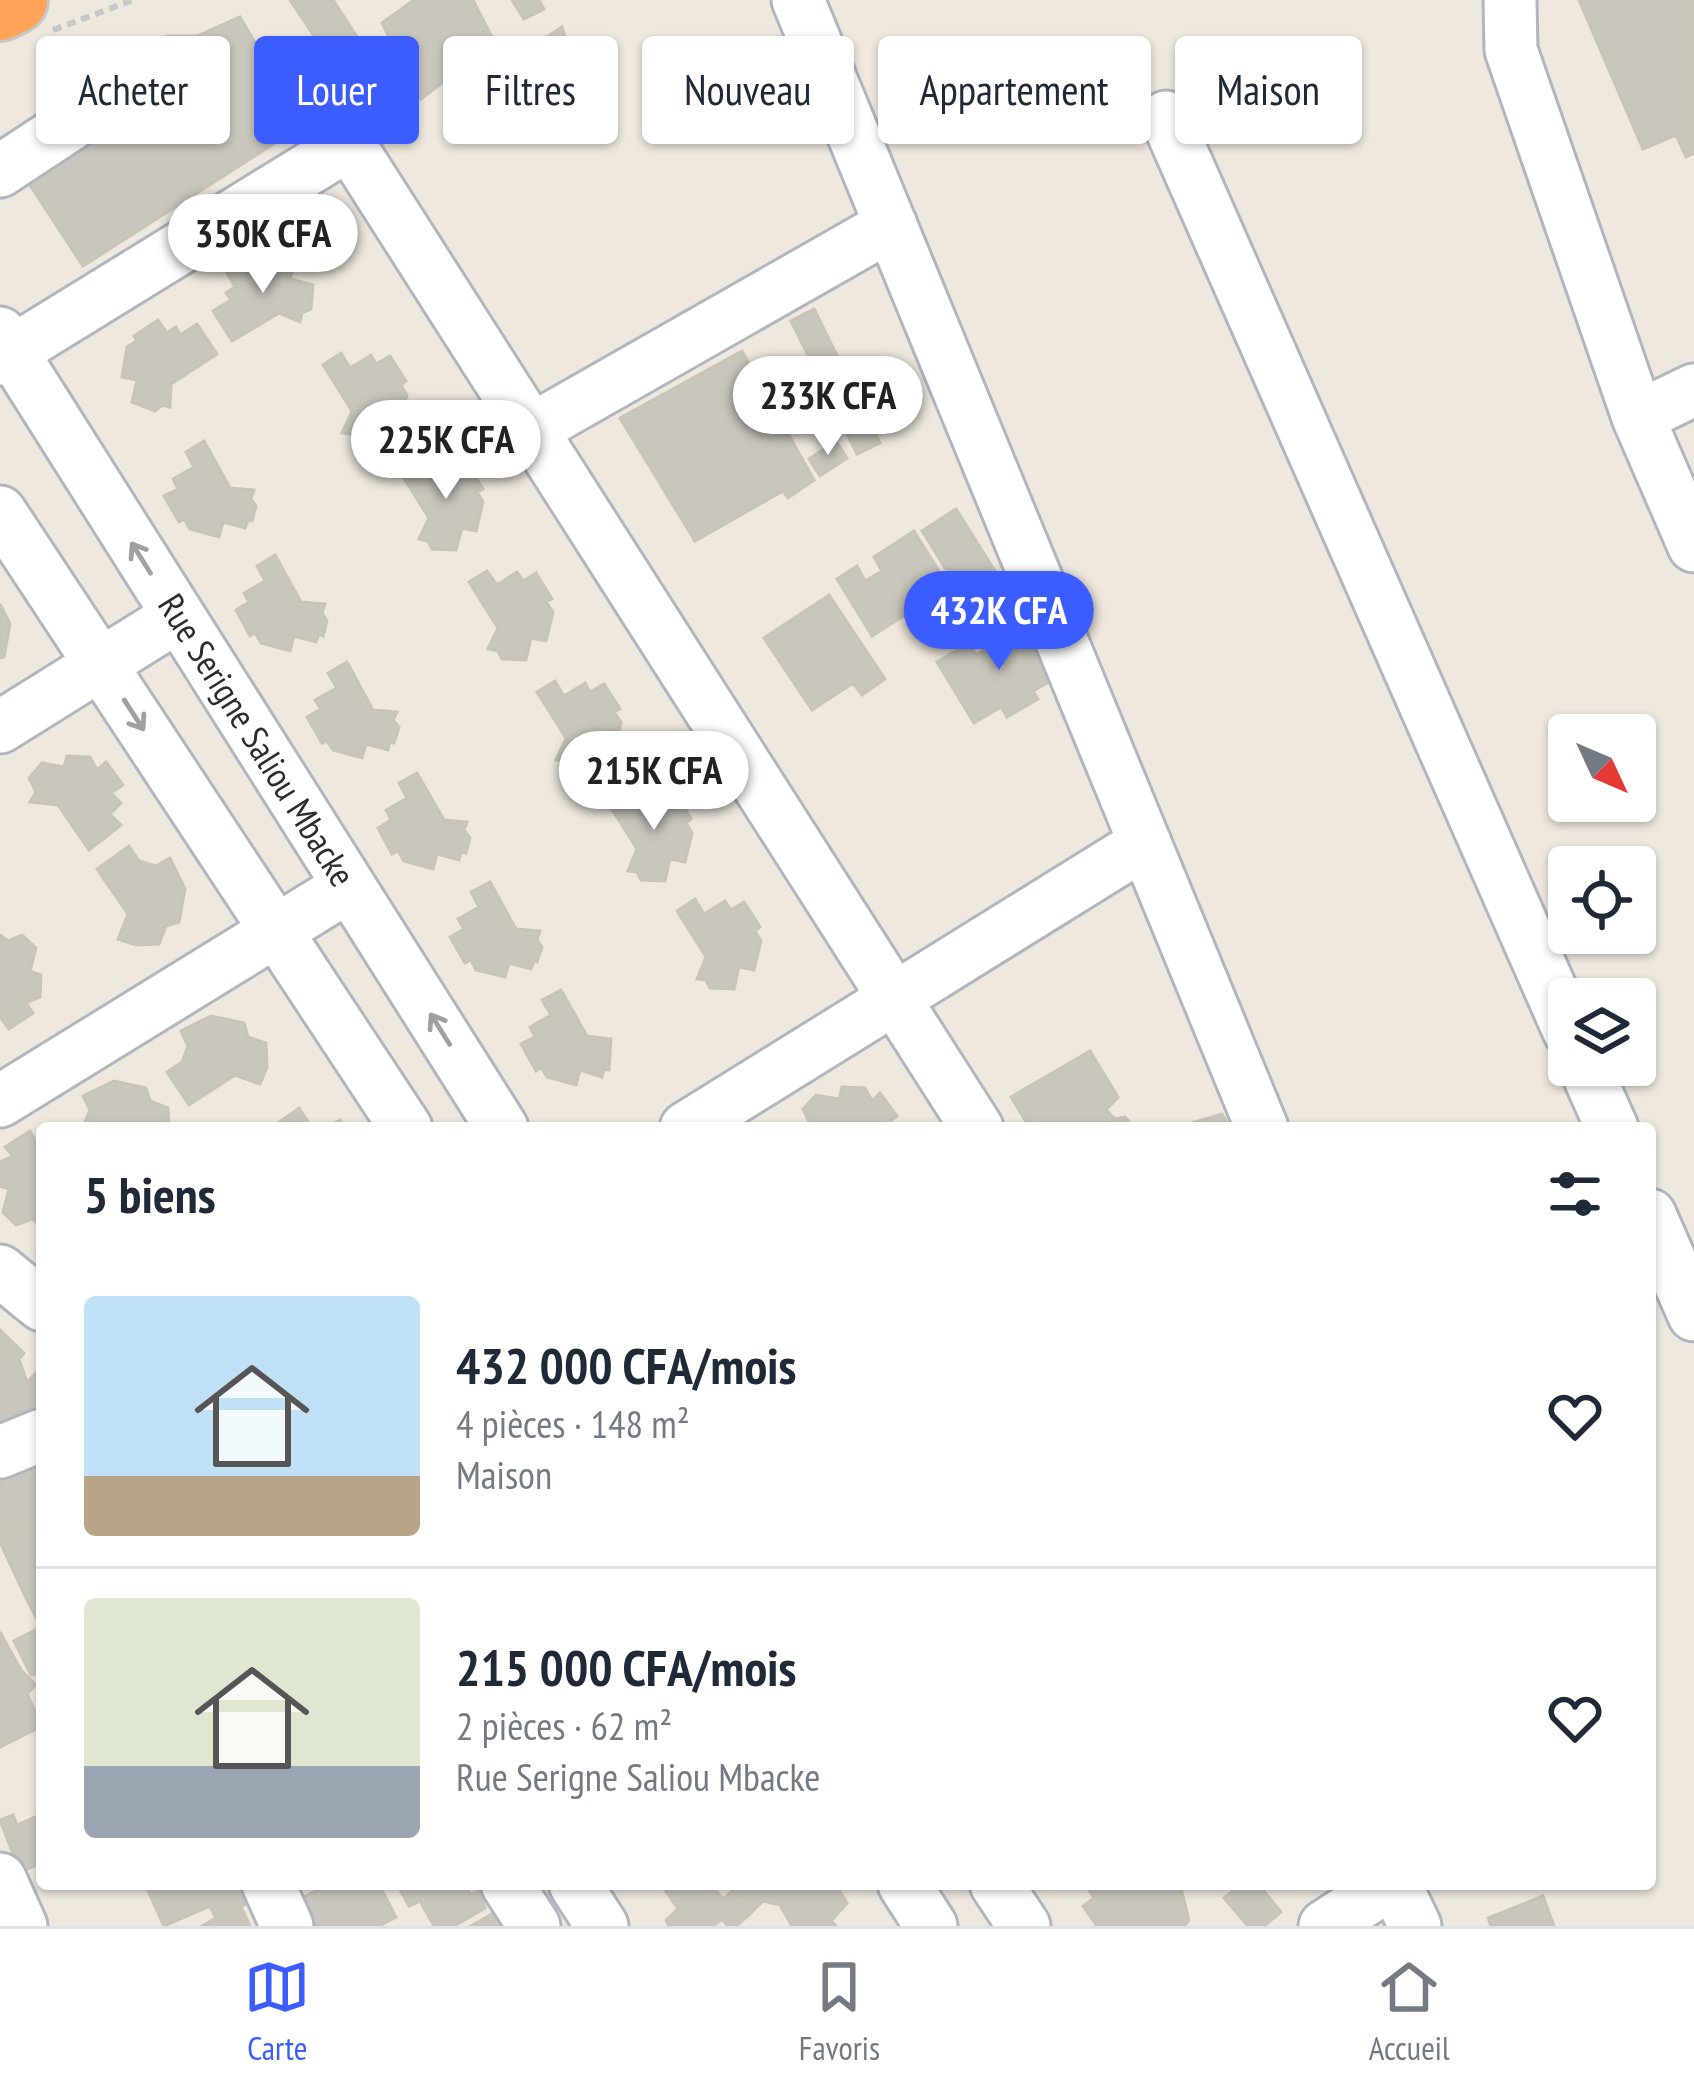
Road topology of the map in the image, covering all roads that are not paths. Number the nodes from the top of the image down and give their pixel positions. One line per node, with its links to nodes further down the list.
1 (798, 0): 6 (street)
2 (1510, 0): 9 (street)
3 (1166, 117): 19 (street)
4 (41, 144): 5 (street)
5 (0, 171)
6 (891, 225): 10 (street); 16 (street)
7 (4, 348): 10 (street); 13 (street, Rue Serigne Saliou Mbacke, one-way to 7)
8 (1694, 390): 9 (street)
9 (1638, 417): 12 (street)
10 (531, 430): 20 (street)
11 (0, 512): 14 (street)
12 (1694, 546)
13 (178, 616): 14 (street); 17 (street, Rue Serigne Saliou Mbacke)
14 (102, 667): 15 (street); 18 (street, one-way to 18)
15 (0, 727)
16 (1145, 843): 20 (street); 27 (street)
17 (349, 886): 18 (street); 24 (street, Rue Serigne Saliou Mbacke, one-way to 17)
18 (275, 929): 22 (street); 23 (street)
19 (1548, 983)
20 (893, 997): 25 (street); 26 (street)
21 (1593, 1086): 28 (street)
22 (0, 1101)
23 (402, 1122)
24 (498, 1122)
25 (695, 1122)
26 (973, 1122)
27 (1260, 1122)
28 (1609, 1122)
29 (1656, 1229): 32 (street)
30 (0, 1271): 31 (street)
31 (36, 1300)
32 (1694, 1315)
33 (36, 1437): 34 (street)
34 (0, 1452)
35 (0, 1879): 42 (street)
36 (271, 1890): 43 (street)
37 (511, 1890): 44 (street)
38 (908, 1890): 45 (street)
39 (1000, 1890): 46 (street)
40 (1382, 1890): 47 (street)
41 (1395, 1890): 48 (street)
42 (21, 1926)
43 (287, 1926)
44 (534, 1926)
45 (931, 1926)
46 (1024, 1926)
47 (1324, 1926)
48 (1415, 1926)

